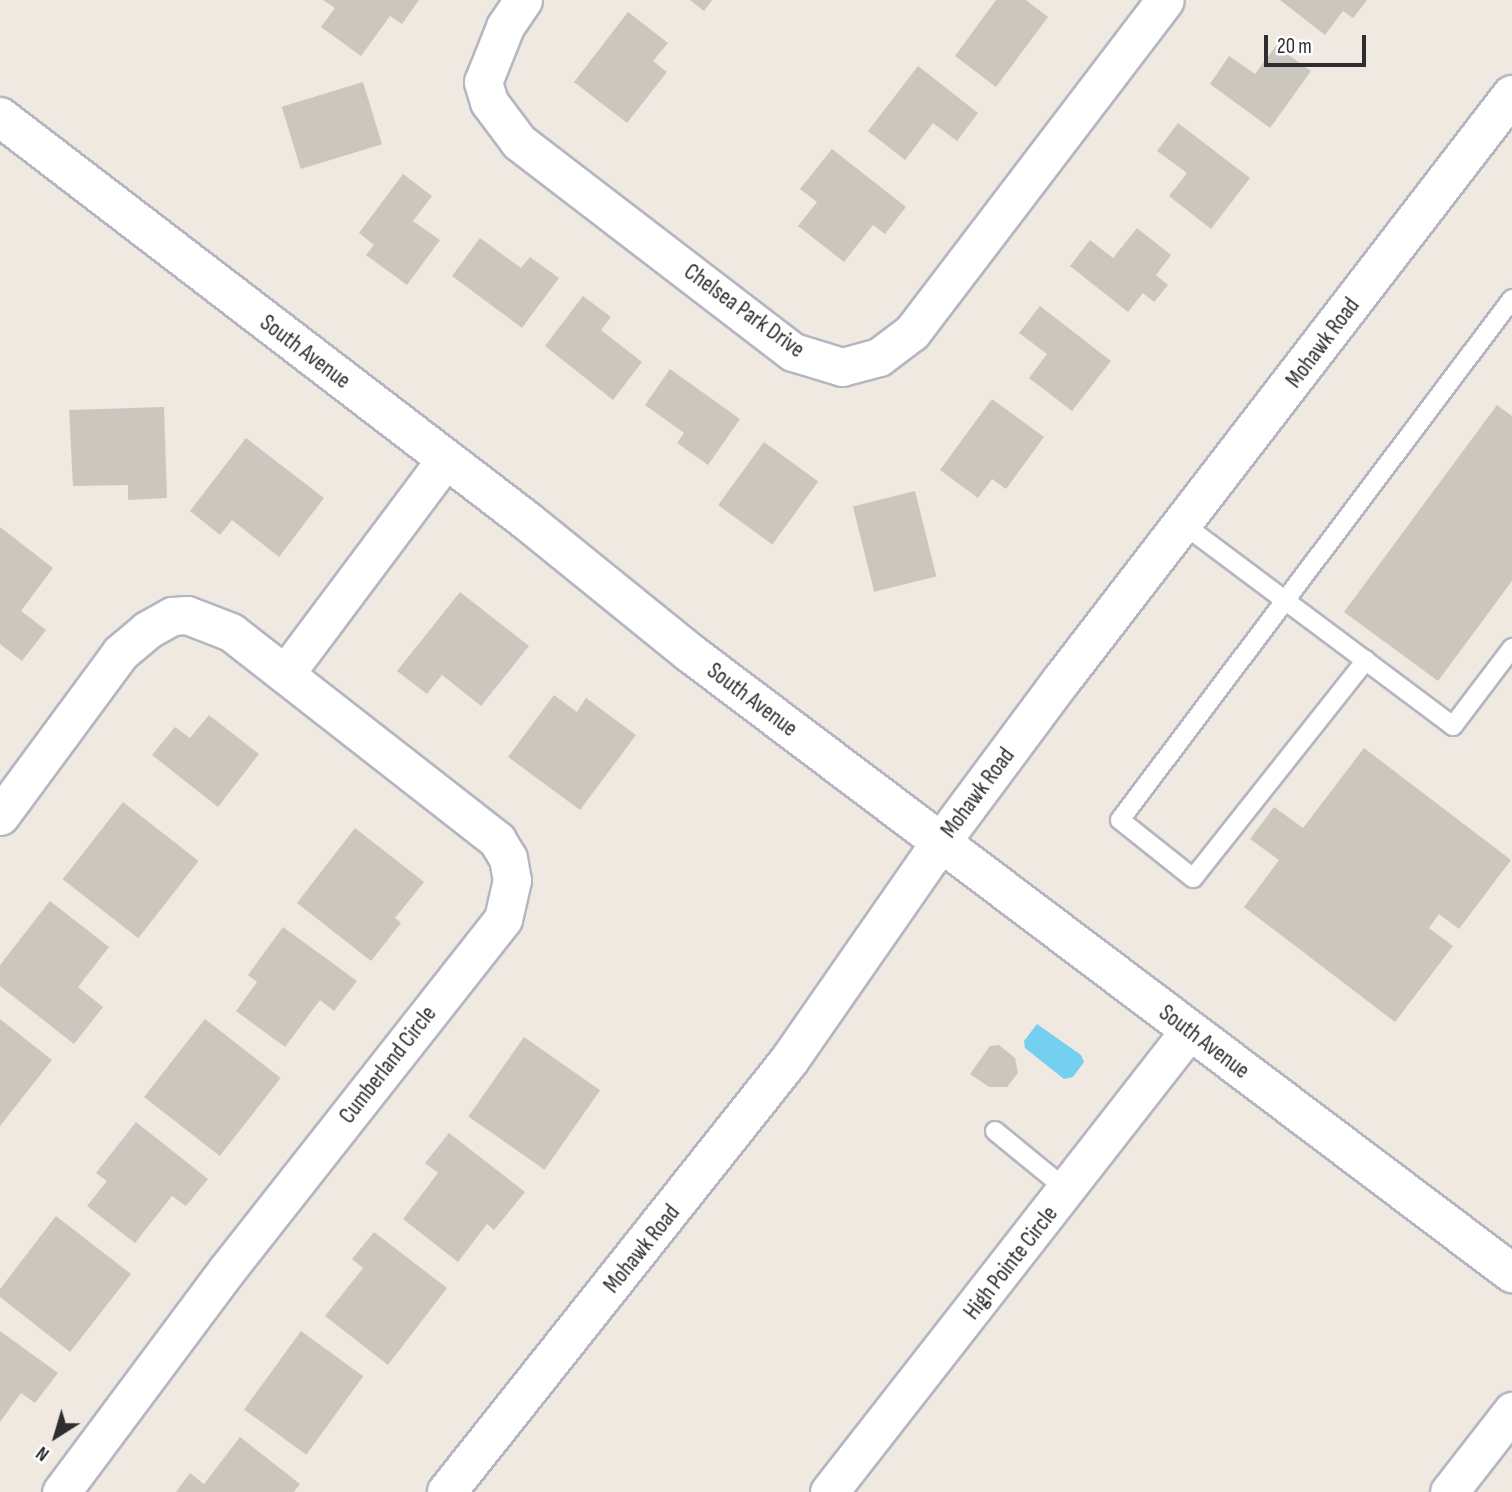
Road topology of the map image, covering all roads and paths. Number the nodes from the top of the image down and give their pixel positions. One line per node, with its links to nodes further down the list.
1 (523, 0): 2 (street, Chelsea Park Drive)
2 (1165, 0)
3 (1512, 95): 7 (street, Mohawk Road)
4 (0, 117): 6 (street, South Avenue)
5 (1512, 299): 8 (lane)
6 (446, 459): 11 (street); 13 (street, South Avenue)
7 (1183, 524): 8 (lane); 13 (street, Mohawk Road)
8 (1283, 597): 10 (lane); 10 (lane)
9 (1512, 648): 10 (lane)
10 (1366, 660)
11 (285, 674): 12 (street, Cumberland Circle); 19 (street, Cumberland Circle)
12 (0, 816)
13 (940, 844): 14 (street, South Avenue); 20 (street, Mohawk Road)
14 (1189, 1031): 16 (street, High Pointe Circle); 17 (street, South Avenue)
15 (995, 1131): 16 (lane)
16 (1067, 1190): 21 (street, High Pointe Circle)
17 (1512, 1273)
18 (1512, 1411): 22 (street)
19 (61, 1492)
20 (447, 1492)
21 (829, 1492)
22 (1449, 1492)

